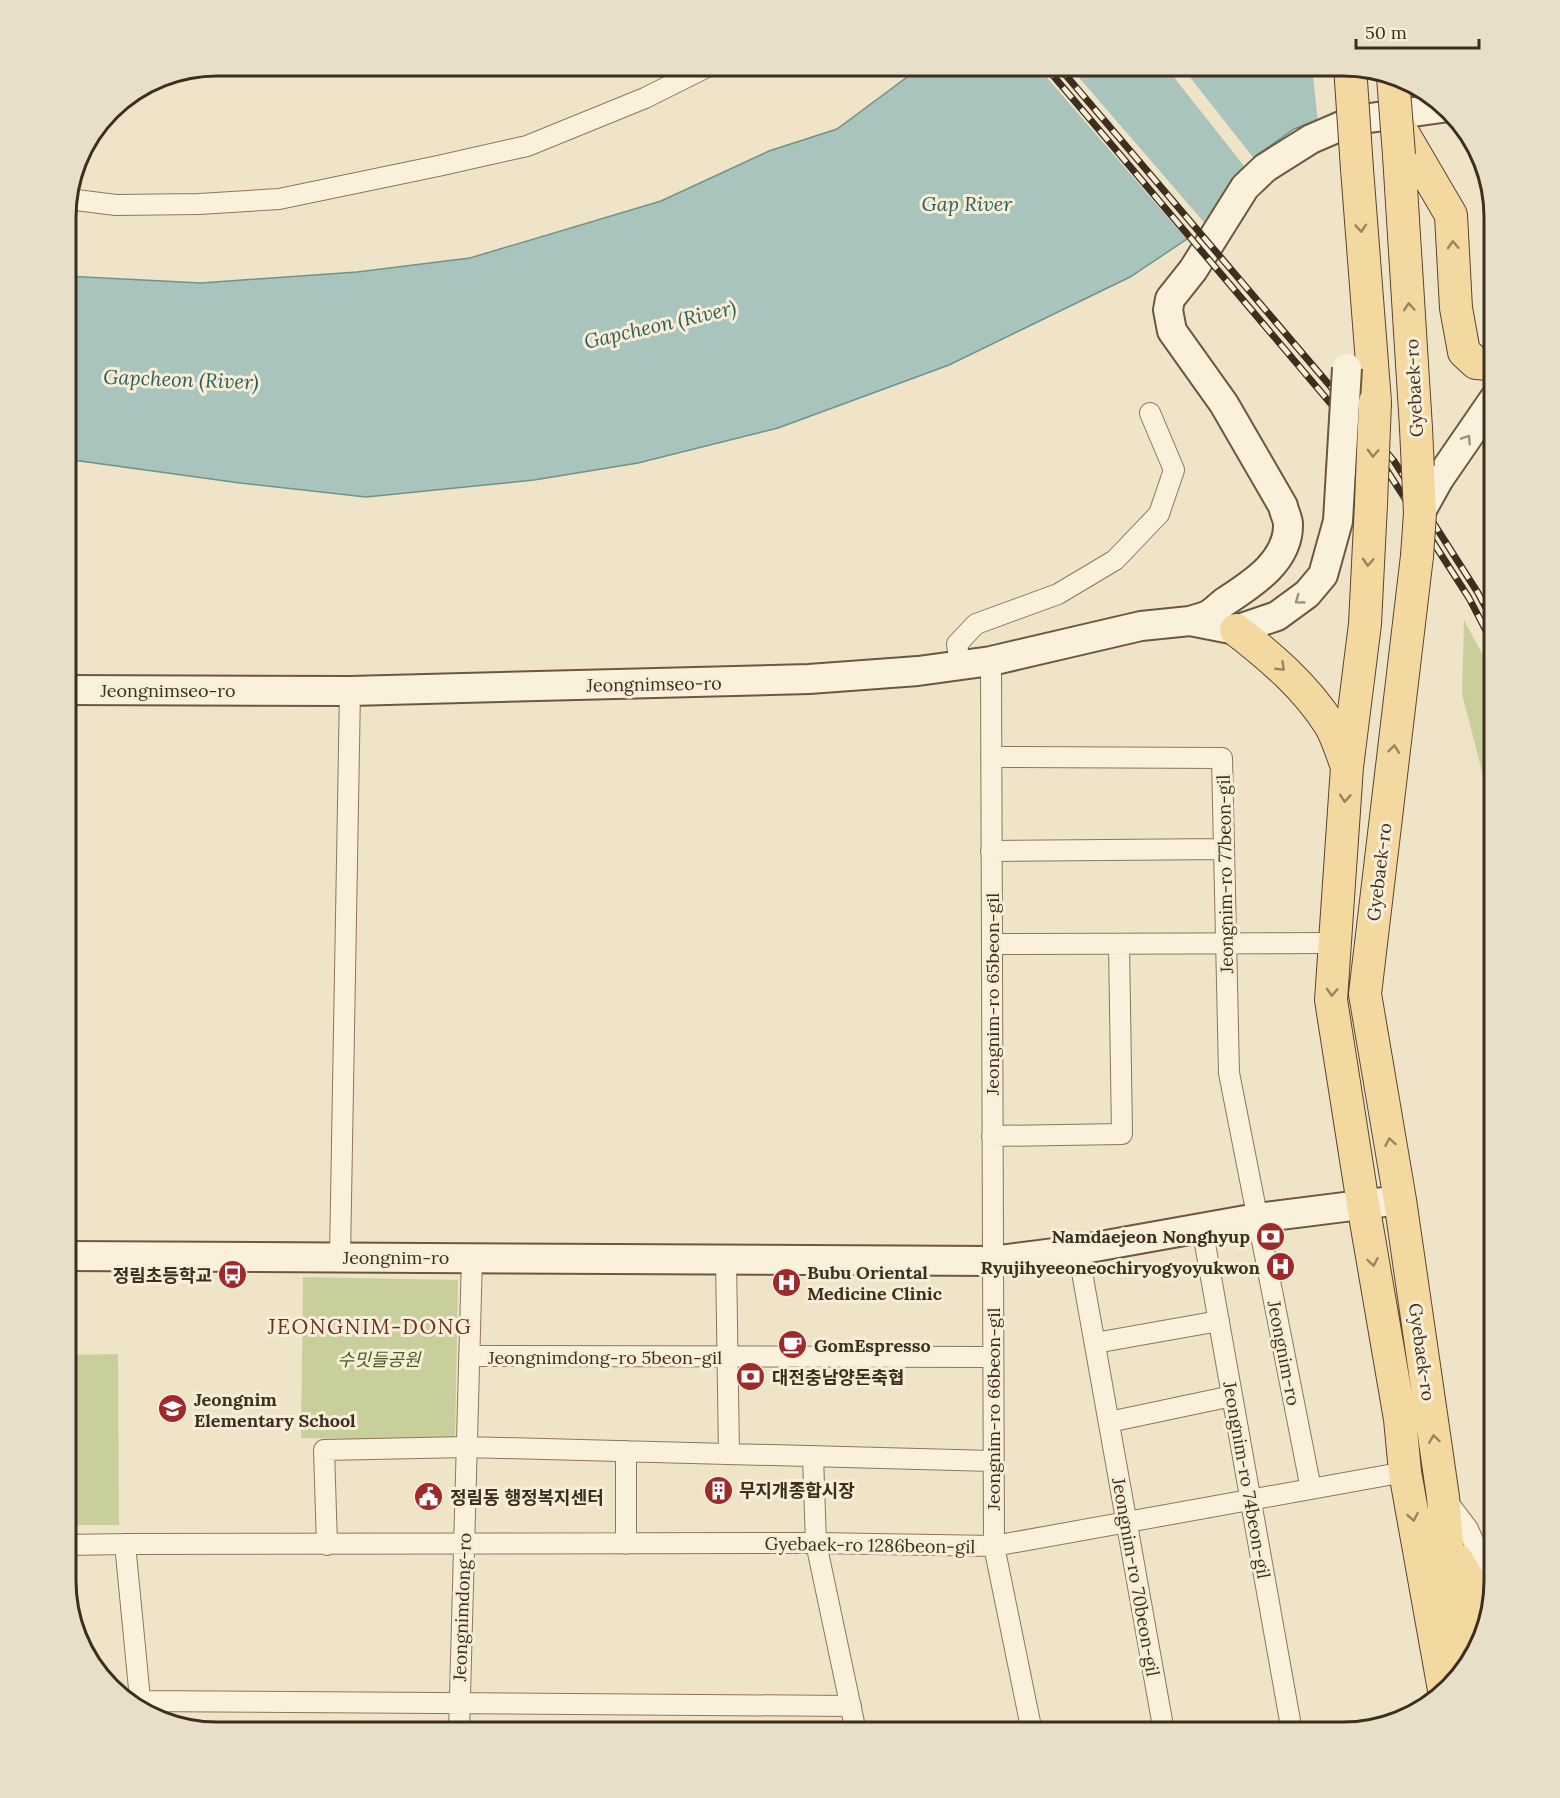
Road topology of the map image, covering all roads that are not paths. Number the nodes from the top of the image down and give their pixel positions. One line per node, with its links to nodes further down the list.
1 (689, 76): 6 (street)
2 (1351, 77): 7 (main road, Gyebaek-ro, one-way to 7, bridge)
3 (1394, 86): 5 (main road, Gyebaek-ro, bridge)
4 (1434, 109): 12 (main road)
5 (1407, 153): 8 (main road, one-way to 5); 11 (main road, Gyebaek-ro, one-way to 5, bridge)
6 (78, 200)
7 (1370, 332): 13 (main road, one-way to 13, bridge); 19 (main road, Gyebaek-ro, one-way to 19, bridge)
8 (1484, 364)
9 (1150, 412): 15 (street)
10 (1484, 414): 11 (main road, one-way to 10, bridge)
11 (1420, 513): 27 (main road, Gyebaek-ro, one-way to 11, bridge)
12 (1190, 621): 13 (main road, Jeongnimseo-ro); 14 (main road, Jeongnimseo-ro)
13 (1236, 630): 19 (main road, one-way to 19)
14 (991, 661): 15 (main road, Jeongnimseo-ro); 18 (street, Jeongnim-ro 65beon-gil)
15 (960, 665): 17 (main road, Jeongnimseo-ro)
16 (77, 690): 17 (main road, Jeongnimseo-ro)
17 (350, 691): 33 (street)
18 (991, 757): 20 (street, Jeongnim-ro 77beon-gil); 21 (street, Jeongnim-ro 65beon-gil)
19 (1347, 767): 22 (main road, Gyebaek-ro, one-way to 22)
20 (1224, 849): 21 (street); 24 (street, Jeongnim-ro 77beon-gil)
21 (991, 851): 25 (street, Jeongnim-ro 65beon-gil)
22 (1336, 943): 24 (street); 28 (main road, Gyebaek-ro, one-way to 28)
23 (1119, 944): 24 (street); 25 (street); 26 (street)
24 (1226, 944): 29 (street, Jeongnim-ro 77beon-gil)
25 (992, 945): 26 (street, Jeongnim-ro 65beon-gil)
26 (992, 1136): 36 (street, Jeongnim-ro 65beon-gil)
27 (1400, 1200): 28 (main road, Jeongnim-ro); 51 (main road, Gyebaek-ro, one-way to 27)
28 (1363, 1204): 29 (main road, Jeongnim-ro); 49 (main road, Gyebaek-ro, one-way to 49)
29 (1257, 1218): 30 (main road, Jeongnim-ro); 50 (street, Jeongnim-ro)
30 (1202, 1227): 31 (main road, Jeongnim-ro); 37 (street, Jeongnim-ro 74beon-gil)
31 (1078, 1250): 36 (main road, Jeongnim-ro); 38 (street, Jeongnim-ro 70beon-gil)
32 (76, 1256): 33 (main road, Jeongnim-ro)
33 (340, 1257): 34 (main road, Jeongnim-ro)
34 (472, 1257): 35 (main road, Jeongnim-ro); 39 (street, Jeongnimdong-ro)
35 (726, 1259): 36 (main road, Jeongnim-ro); 40 (street)
36 (992, 1261): 41 (street, Jeongnim-ro 66beon-gil)
37 (1219, 1321): 38 (street); 42 (street, Jeongnim-ro 74beon-gil)
38 (1095, 1343): 43 (street, Jeongnim-ro 70beon-gil)
39 (469, 1356): 40 (street, Jeongnimdong-ro 5beon-gil); 44 (street, Jeongnimdong-ro)
40 (728, 1357): 41 (street, Jeongnimdong-ro 5beon-gil); 46 (street)
41 (993, 1357): 48 (street, Jeongnim-ro 66beon-gil)
42 (1232, 1396): 43 (street); 52 (street, Jeongnim-ro 74beon-gil)
43 (1109, 1422): 53 (street, Jeongnim-ro 70beon-gil)
44 (466, 1447): 45 (street); 54 (street, Jeongnimdong-ro); 60 (street)
45 (626, 1451): 46 (street); 58 (street)
46 (729, 1454): 47 (street)
47 (813, 1456): 48 (street); 55 (street)
48 (992, 1461): 61 (street, Jeongnim-ro 66beon-gil)
49 (1405, 1472): 50 (street, Gyebaek-ro 1286beon-gil); 65 (main road, Gyebaek-ro, one-way to 65)
50 (1311, 1489): 52 (street, Gyebaek-ro 1286beon-gil)
51 (1443, 1497): 56 (main road, Gyebaek-ro); 62 (street)
52 (1251, 1500): 53 (street, Gyebaek-ro 1286beon-gil); 74 (street, Jeongnim-ro 74beon-gil)
53 (1126, 1522): 61 (street, Gyebaek-ro 1286beon-gil); 73 (street, Jeongnim-ro 70beon-gil)
54 (464, 1543): 58 (street, Gyebaek-ro 1286beon-gil); 60 (street, Gyebaek-ro 1286beon-gil); 67 (street, Jeongnimdong-ro)
55 (816, 1543): 58 (street, Gyebaek-ro 1286beon-gil); 61 (street, Gyebaek-ro 1286beon-gil); 69 (street)
56 (1448, 1543): 63 (main road); 64 (main road, Gyebaek-ro)
57 (125, 1544): 59 (street, Gyebaek-ro 1286beon-gil); 60 (street, Gyebaek-ro 1286beon-gil); 66 (street)
58 (626, 1544)
59 (76, 1545)
60 (327, 1545)
61 (994, 1546): 72 (street, Jeongnim-ro 66beon-gil)
62 (1484, 1566)
63 (1482, 1602)
64 (1466, 1649)
65 (1442, 1680)
66 (139, 1698)
67 (460, 1702): 68 (street); 69 (street); 70 (street, Jeongnimdong-ro)
68 (151, 1705)
69 (851, 1706): 71 (street)
70 (459, 1722)
71 (854, 1722)
72 (1030, 1722)
73 (1162, 1722)
74 (1290, 1722)

